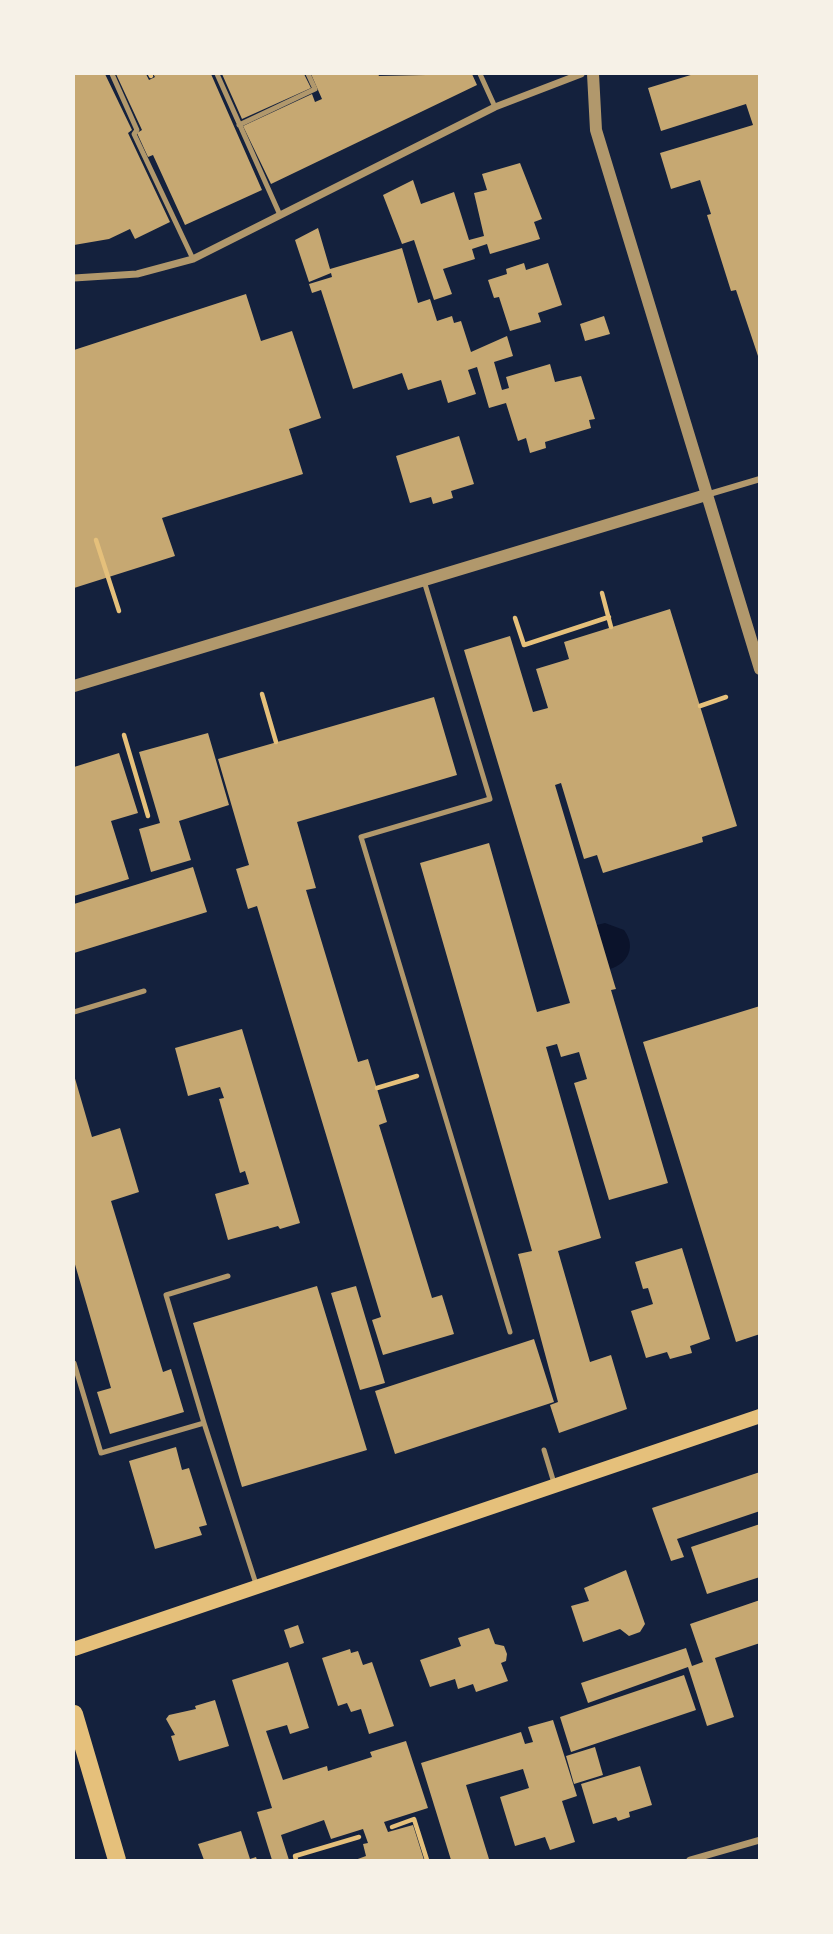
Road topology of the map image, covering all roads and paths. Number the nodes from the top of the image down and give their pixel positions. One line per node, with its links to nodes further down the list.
1 (112, 74): 10 (lane)
2 (217, 74): 8 (lane)
3 (308, 74): 8 (lane)
4 (480, 74): 7 (lane)
5 (581, 74): 7 (street)
6 (593, 74): 13 (street)
7 (495, 107): 9 (street)
8 (239, 125): 9 (lane)
9 (280, 215): 10 (street)
10 (193, 259): 11 (street)
11 (74, 278)
12 (760, 479): 13 (street)
13 (706, 495): 15 (street); 21 (street)
14 (96, 540): 17 (path)
15 (424, 581): 22 (street); 31 (lane)
16 (602, 593): 18 (path)
17 (119, 611)
18 (609, 617): 19 (path); 20 (path)
19 (515, 618)
20 (611, 627)
21 (760, 669)
22 (74, 686)
23 (262, 694): 27 (path)
24 (726, 697): 25 (path)
25 (700, 706)
26 (124, 735): 28 (path)
27 (276, 742)
28 (148, 816)
29 (144, 991): 30 (lane)
30 (74, 1012)
31 (431, 1072): 32 (path); 34 (lane)
32 (377, 1088)
33 (229, 1276): 37 (lane)
34 (510, 1332)
35 (74, 1363): 37 (lane)
36 (760, 1416): 39 (main road)
37 (204, 1423): 40 (lane)
38 (544, 1450): 39 (lane)
39 (555, 1486): 40 (main road)
40 (257, 1587): 41 (main road)
41 (74, 1648)
42 (74, 1714): 46 (main road)
43 (392, 1827): 48 (path)
44 (359, 1837): 47 (path)
45 (760, 1840): 49 (street)
46 (117, 1860)
47 (296, 1860)
48 (427, 1860)
49 (690, 1860)

